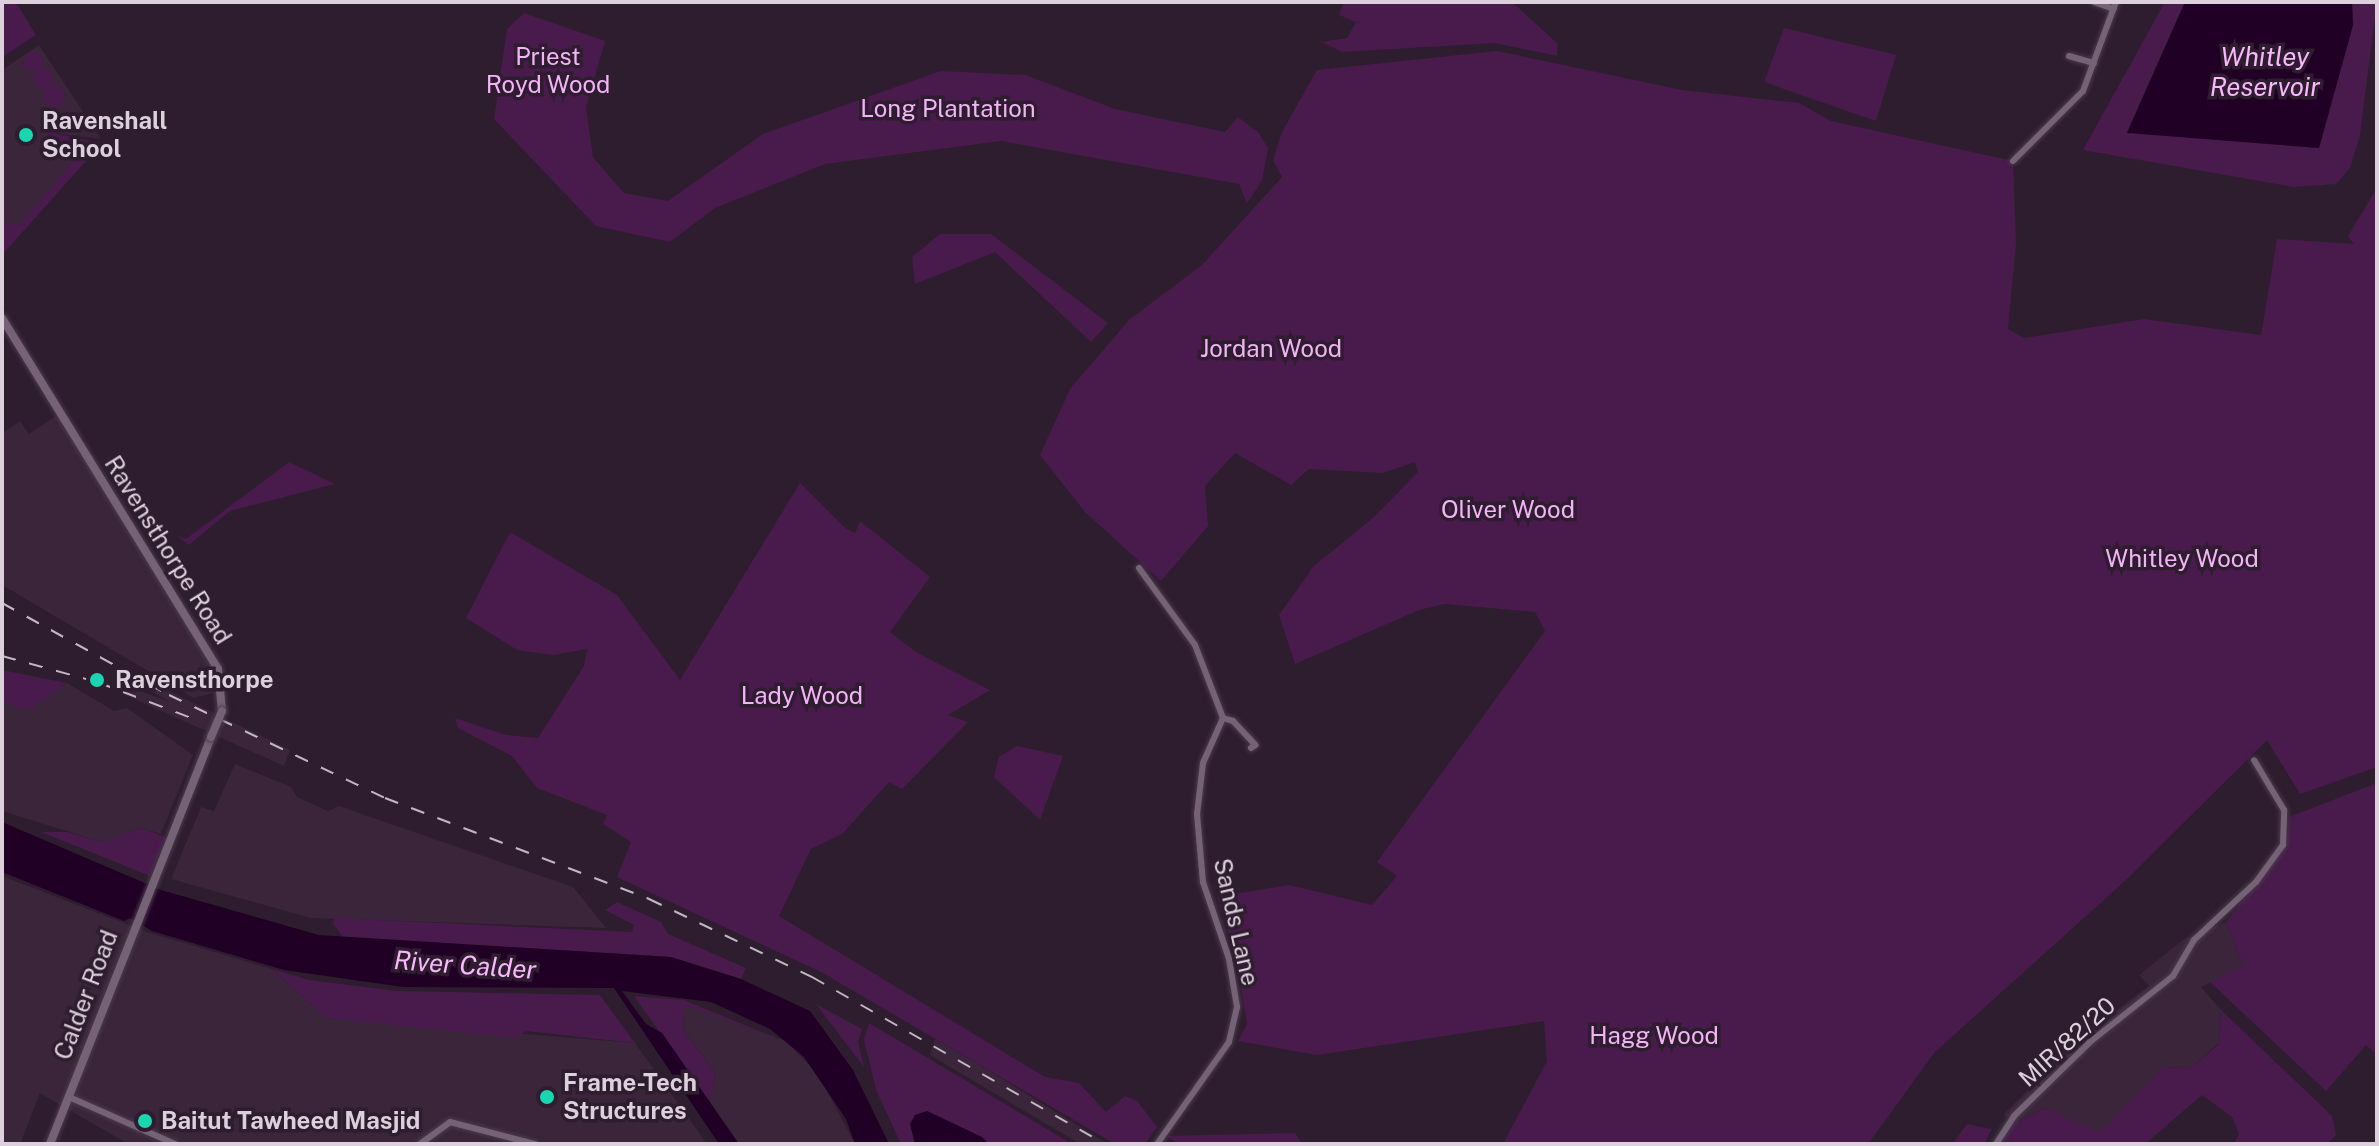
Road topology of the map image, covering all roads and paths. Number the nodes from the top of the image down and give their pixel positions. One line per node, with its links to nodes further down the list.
1 (2094, 2): 2 (street)
2 (2115, 6): 4 (street)
3 (2069, 56): 4 (street)
4 (2094, 63): 5 (street)
5 (2013, 161)
6 (2, 318): 11 (street, Ravensthorpe Road, bridge)
7 (1139, 568): 8 (street)
8 (1223, 718): 9 (street); 17 (street, Sands Lane)
9 (1251, 748)
10 (2254, 760): 18 (street, MIR/82/20)
11 (161, 860): 12 (street, Calder Road)
12 (69, 1097): 13 (street, Calder Road); 14 (street)
13 (50, 1144)
14 (175, 1144)
15 (420, 1144): 16 (street)
16 (535, 1144)
17 (1157, 1144)
18 (1996, 1144)

